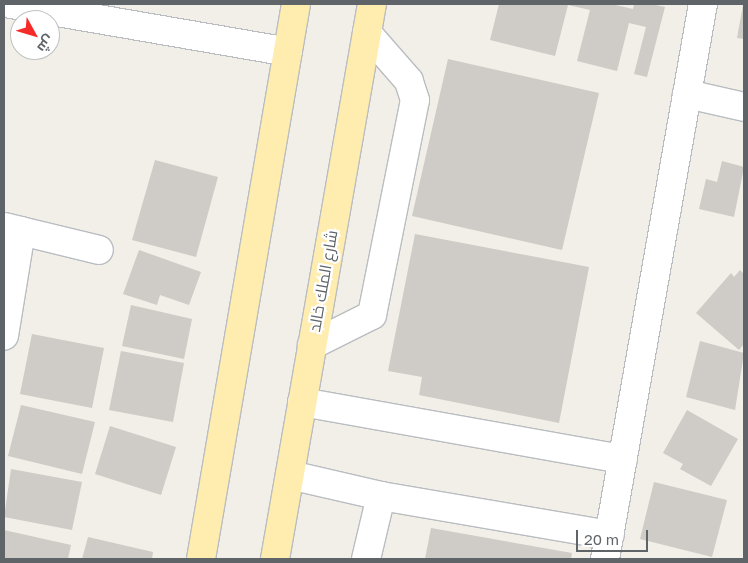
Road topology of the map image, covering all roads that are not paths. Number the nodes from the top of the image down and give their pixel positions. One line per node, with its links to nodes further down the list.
1 (11, 4): 6 (street)
2 (296, 4): 6 (main road)
3 (372, 4): 5 (main road, شارع الملك خالد)
4 (702, 4): 7 (street)
5 (367, 32): 12 (main road, شارع الملك خالد); 12 (street)
6 (288, 52): 18 (main road)
7 (687, 94): 8 (street); 14 (street)
8 (744, 107)
9 (13, 229): 10 (street); 11 (street)
10 (99, 250)
11 (4, 336)
12 (312, 345): 13 (main road, شارع الملك خالد)
13 (302, 402): 14 (street); 15 (main road, شارع الملك خالد)
14 (623, 459): 17 (street)
15 (288, 484): 16 (street); 19 (main road, شارع الملك خالد)
16 (378, 505): 17 (street); 20 (street)
17 (607, 547)
18 (201, 559)
19 (275, 559)
20 (366, 559)

